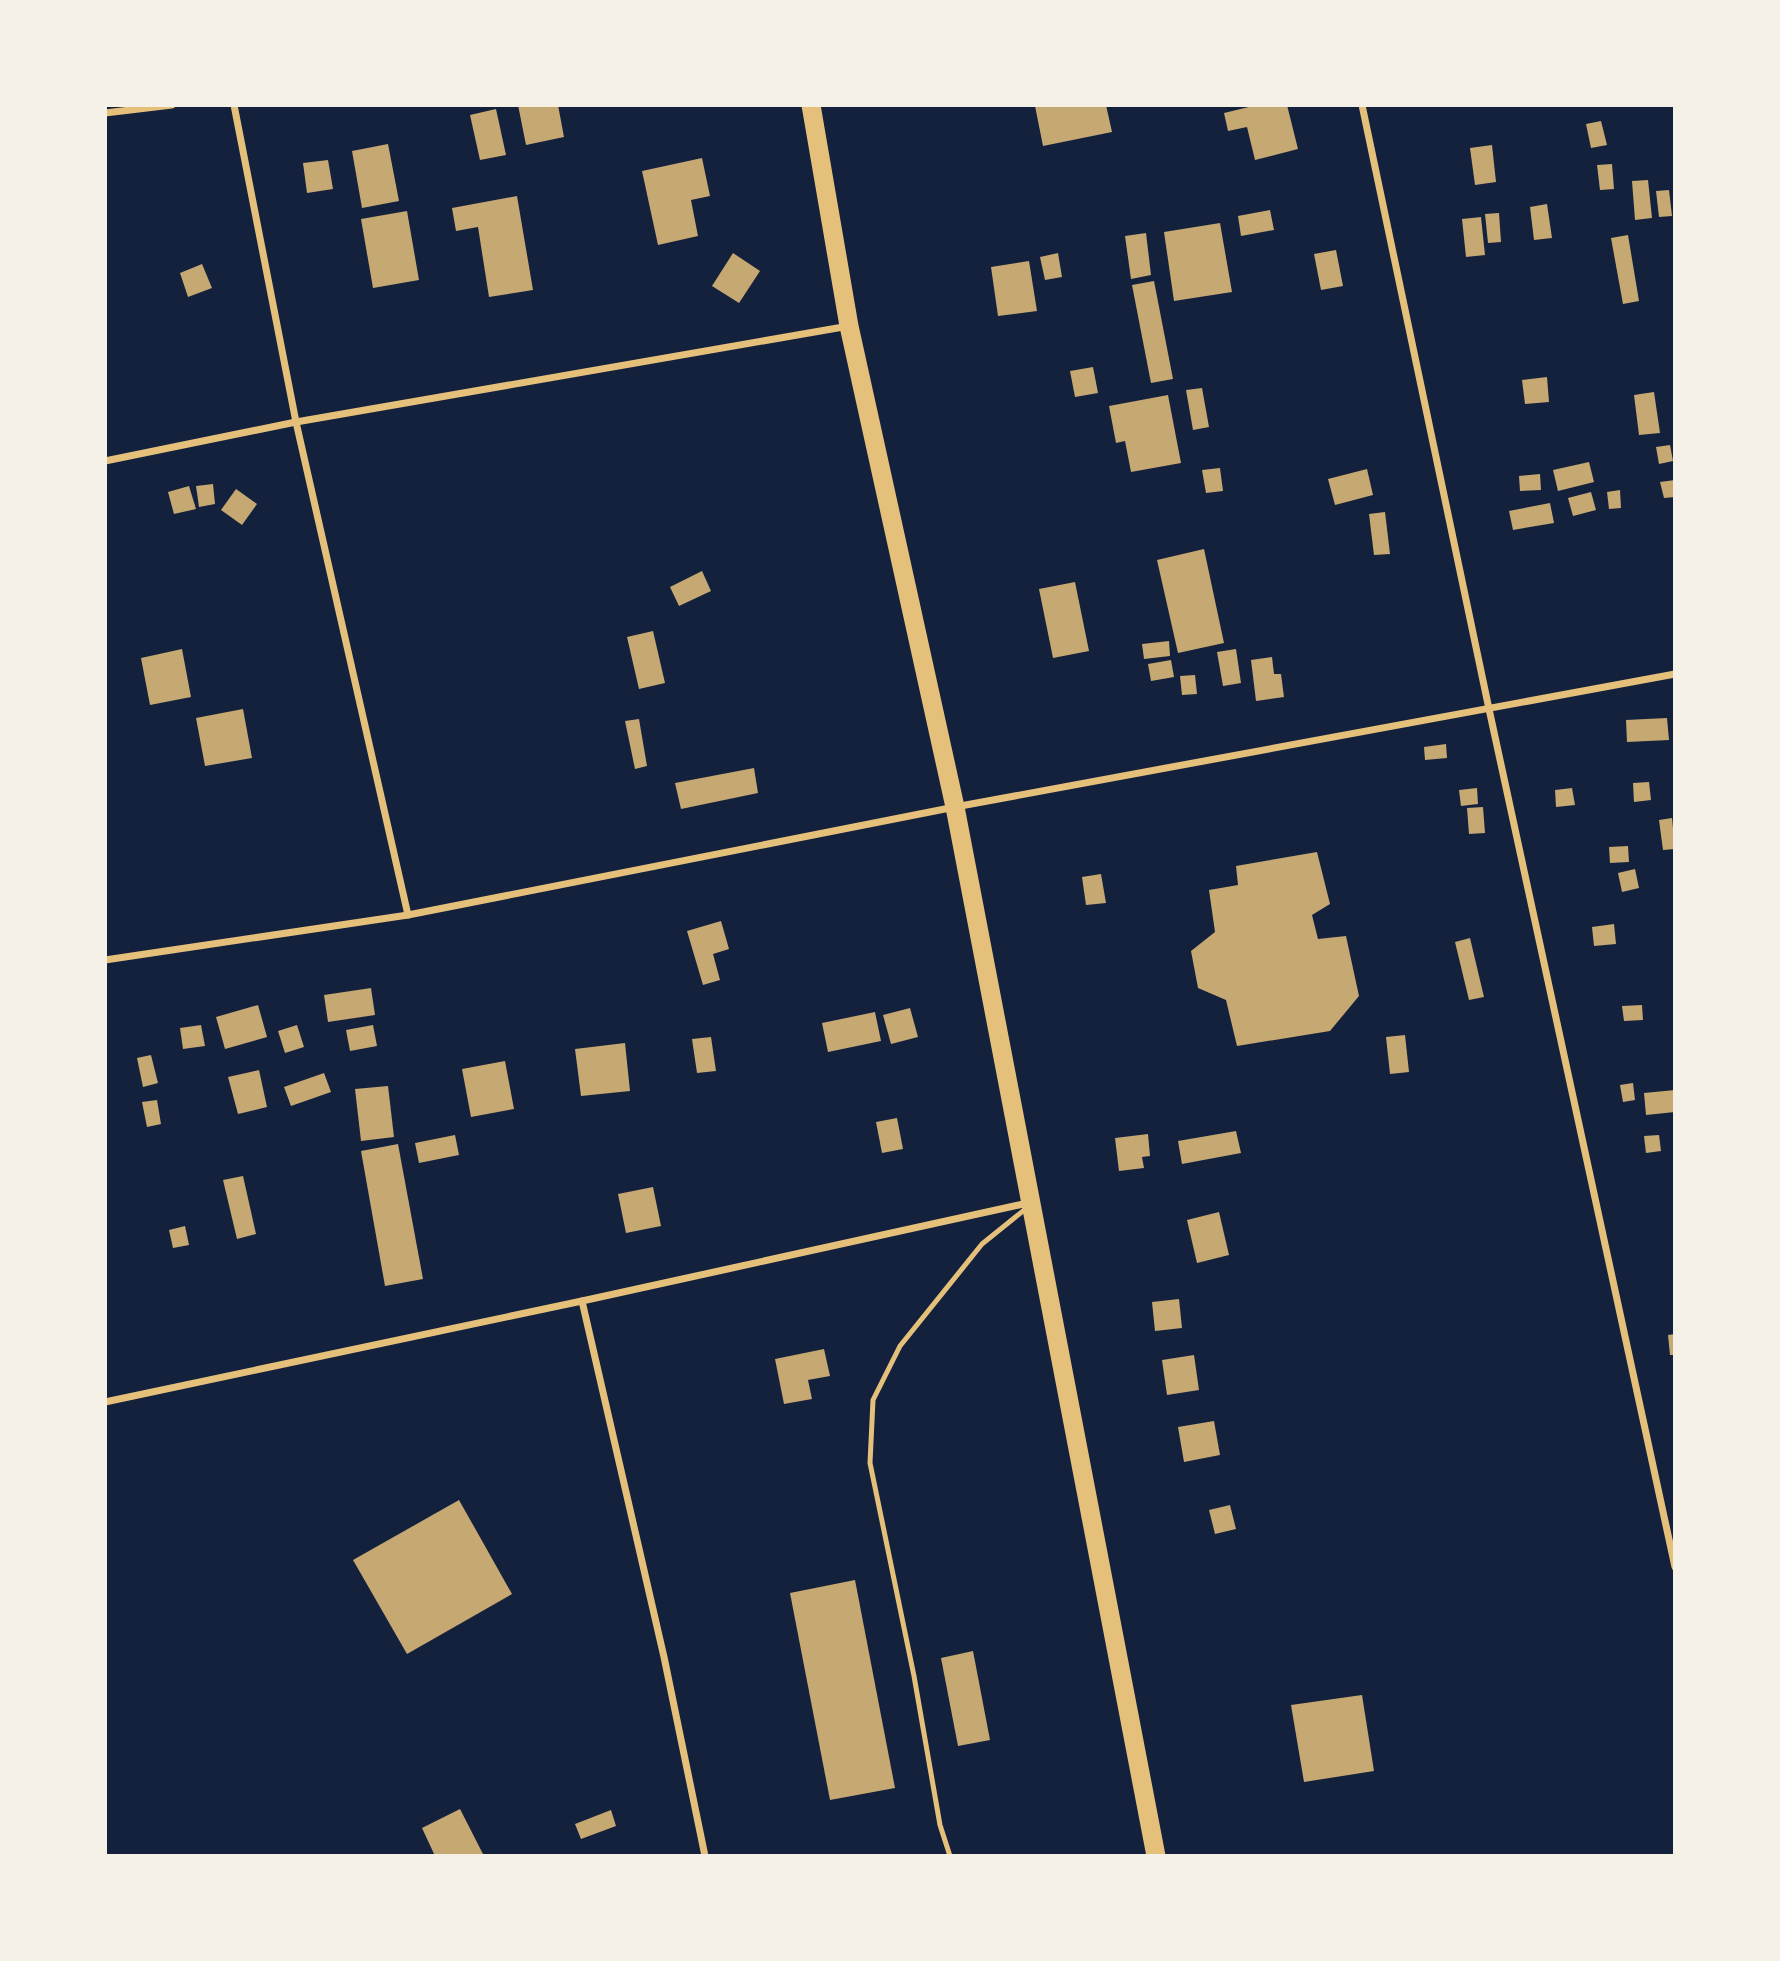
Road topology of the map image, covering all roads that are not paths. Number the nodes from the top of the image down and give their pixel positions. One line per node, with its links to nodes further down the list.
1 (172, 105): 5 (street)
2 (234, 105): 7 (street)
3 (811, 105): 6 (highway)
4 (1362, 105): 10 (street)
5 (105, 113)
6 (849, 326): 7 (street); 11 (highway)
7 (296, 422): 8 (street); 12 (street)
8 (105, 461)
9 (1675, 674): 10 (street)
10 (1489, 709): 11 (street); 17 (street)
11 (955, 807): 12 (street); 14 (highway)
12 (408, 915): 13 (street)
13 (105, 960)
14 (1030, 1204): 15 (street); 19 (lane); 20 (highway)
15 (582, 1301): 16 (street); 18 (street)
16 (105, 1402)
17 (1675, 1567)
18 (705, 1856)
19 (950, 1856)
20 (1156, 1856)

